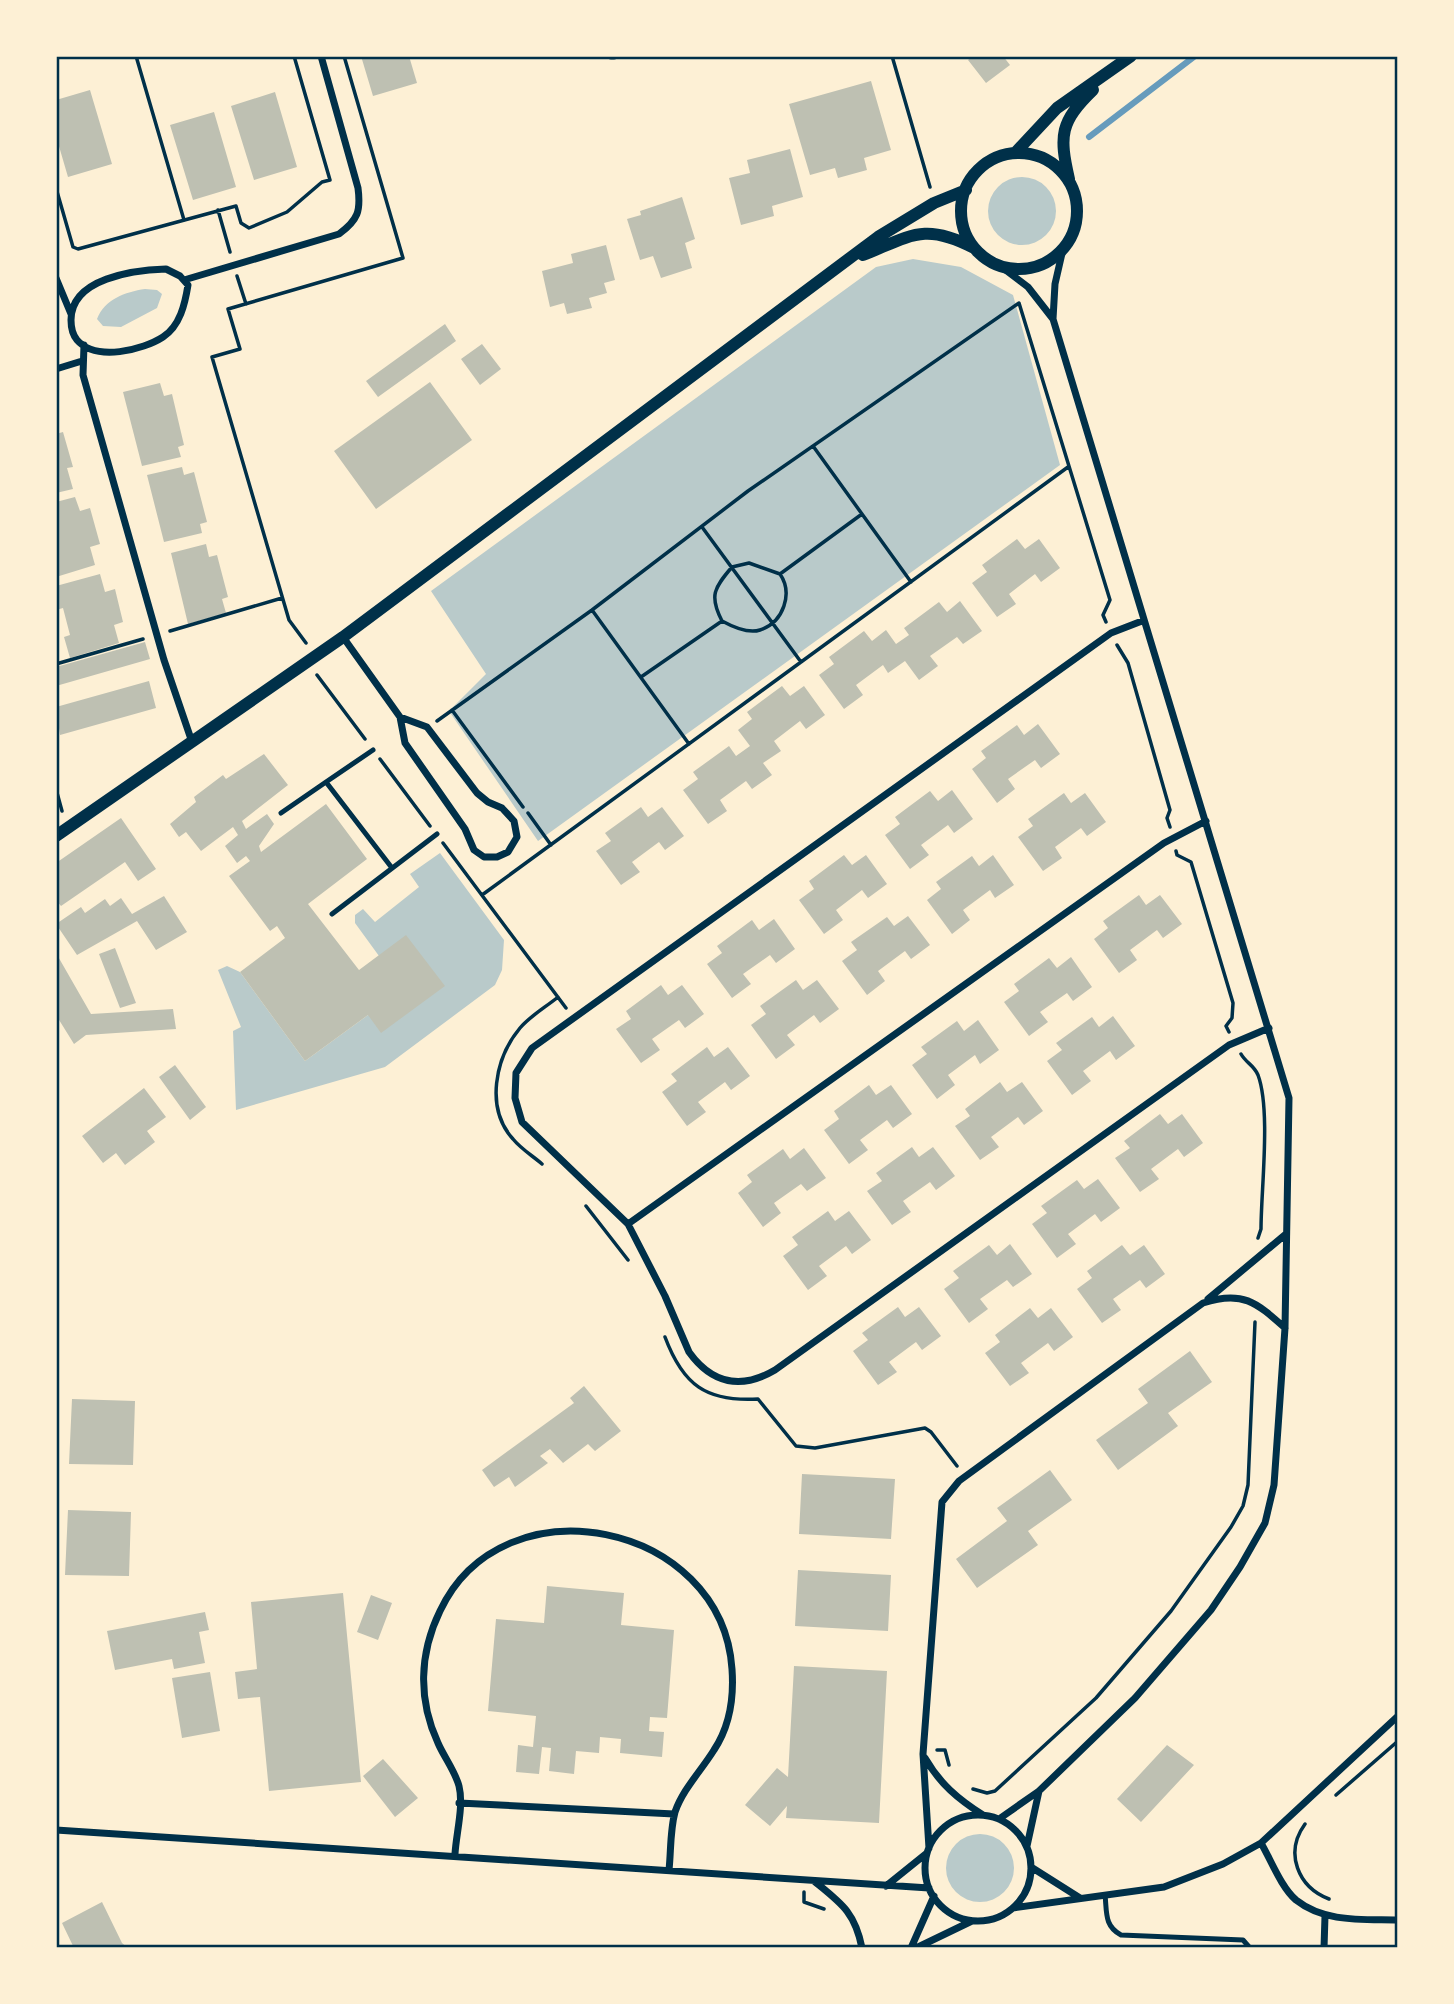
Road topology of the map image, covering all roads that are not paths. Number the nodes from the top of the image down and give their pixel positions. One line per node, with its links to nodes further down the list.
1 (321, 56): 11 (street)
2 (1129, 57): 3 (street); 4 (street)
3 (1015, 153): 4 (street); 5 (street)
4 (1070, 182): 7 (street)
5 (966, 190): 6 (street); 8 (street)
6 (975, 248): 8 (street); 9 (street)
7 (1063, 249): 9 (street); 13 (street)
8 (850, 261): 18 (street)
9 (999, 265): 13 (street)
10 (56, 278): 12 (street)
11 (184, 280): 12 (street); 14 (street)
12 (71, 314): 14 (street)
13 (1053, 319): 17 (street)
14 (85, 345): 15 (street)
15 (82, 361): 16 (street); 20 (street)
16 (56, 369)
17 (1142, 621): 24 (street); 30 (street)
18 (343, 636): 19 (street); 20 (street)
19 (400, 717): 19 (street)
20 (192, 742): 26 (street)
21 (373, 750): 22 (lane)
22 (326, 782): 23 (lane); 27 (lane)
23 (281, 813)
24 (1206, 821): 29 (street); 30 (street)
25 (436, 834): 27 (lane)
26 (56, 836)
27 (392, 868): 28 (lane)
28 (332, 914)
29 (1269, 1028): 30 (street); 31 (street)
30 (628, 1224)
31 (1286, 1234): 32 (street); 33 (street)
32 (1203, 1303): 33 (street); 35 (street)
33 (1285, 1328): 36 (street)
34 (1398, 1716): 42 (street)
35 (924, 1751): 39 (street); 44 (street)
36 (1039, 1791): 40 (street); 43 (street)
37 (459, 1803): 38 (street); 38 (street); 45 (street)
38 (674, 1814): 47 (street)
39 (983, 1815): 40 (street); 44 (street)
40 (999, 1819): 43 (street)
41 (56, 1830): 45 (street)
42 (1261, 1843): 51 (street); 55 (street)
43 (1027, 1847): 46 (street)
44 (928, 1850): 49 (street); 50 (street)
45 (455, 1854): 47 (street)
46 (1031, 1867): 53 (street); 54 (street)
47 (669, 1870): 48 (street)
48 (813, 1881): 49 (street); 58 (street)
49 (886, 1886): 50 (street)
50 (929, 1888): 52 (street)
51 (1105, 1895): 53 (street); 60 (lane)
52 (934, 1896): 56 (street); 59 (street)
53 (1080, 1898): 54 (street)
54 (1013, 1908): 56 (street)
55 (1325, 1916): 57 (street); 61 (street)
56 (973, 1920): 59 (street)
57 (1398, 1920)
58 (862, 1948)
59 (913, 1948)
60 (1250, 1948)
61 (1324, 1948)

